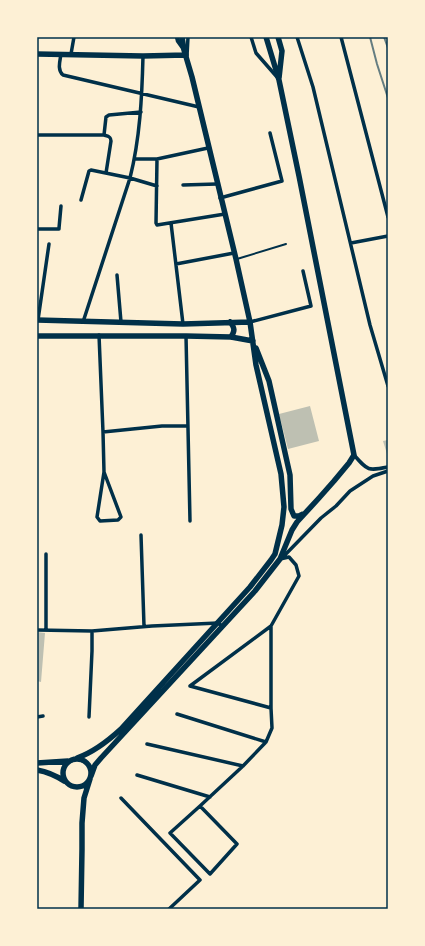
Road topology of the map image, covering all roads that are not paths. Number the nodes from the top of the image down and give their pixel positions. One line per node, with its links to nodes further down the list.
1 (74, 37): 12 (street)
2 (178, 37): 13 (street)
3 (182, 37): 13 (main road)
4 (188, 37): 13 (street)
5 (252, 37): 15 (street)
6 (266, 37): 15 (main road)
7 (278, 37): 15 (main road)
8 (297, 37): 38 (street)
9 (341, 37): 34 (street)
10 (37, 54): 11 (main road)
11 (61, 54): 12 (main road); 16 (street)
12 (70, 54): 14 (main road)
13 (186, 55): 14 (main road); 17 (main road)
14 (143, 56): 16 (street)
15 (279, 80): 60 (main road)
16 (142, 93): 17 (street); 18 (street)
17 (199, 107): 22 (main road)
18 (141, 112): 21 (street); 23 (street)
19 (270, 133): 30 (street)
20 (37, 135): 21 (street)
21 (104, 135): 25 (street)
22 (208, 148): 24 (street); 27 (main road)
23 (135, 159): 24 (street); 26 (street)
24 (156, 159): 29 (street)
25 (106, 173): 26 (street); 31 (street)
26 (130, 178): 29 (street); 47 (street)
27 (217, 184): 28 (street); 30 (main road)
28 (183, 185)
29 (157, 186): 35 (street)
30 (220, 198): 33 (main road)
31 (81, 200)
32 (61, 206): 36 (street)
33 (225, 214): 35 (street); 41 (main road)
34 (388, 217)
35 (171, 223): 43 (street)
36 (37, 229)
37 (388, 236): 38 (street)
38 (351, 243): 57 (street)
39 (49, 244): 46 (street)
40 (286, 244): 42 (lane)
41 (234, 252): 42 (main road); 43 (street)
42 (236, 259): 50 (main road)
43 (176, 264): 51 (street)
44 (303, 271): 50 (street)
45 (117, 275): 48 (street)
46 (37, 320): 47 (main road)
47 (83, 322): 48 (main road)
48 (121, 322): 51 (main road)
49 (230, 322): 50 (main road); 51 (main road); 55 (main road)
50 (250, 322): 56 (main road)
51 (183, 324)
52 (99, 335): 53 (main road); 54 (main road); 59 (street)
53 (37, 336)
54 (186, 336): 55 (main road); 58 (street)
55 (231, 337): 56 (main road)
56 (253, 341): 64 (main road); 69 (main road)
57 (388, 386)
58 (188, 426): 59 (street); 65 (street)
59 (103, 432): 63 (street)
60 (354, 455): 61 (street); 64 (main road)
61 (388, 467)
62 (388, 471): 68 (street)
63 (104, 472): 63 (street)
64 (306, 512): 68 (main road)
65 (190, 521)
66 (141, 535): 70 (street)
67 (46, 554): 73 (street)
68 (280, 560): 69 (main road); 71 (street)
69 (220, 625): 70 (street); 82 (main road); 88 (main road)
70 (144, 626): 74 (street)
71 (271, 626): 75 (street); 75 (street)
72 (37, 630): 73 (street)
73 (46, 630): 74 (street)
74 (92, 631): 79 (street)
75 (271, 708): 80 (street)
76 (177, 714): 80 (street)
77 (43, 716): 78 (street)
78 (37, 717)
79 (89, 717)
80 (266, 742): 85 (street)
81 (147, 744): 85 (street)
82 (78, 758): 83 (main road); 88 (main road)
83 (69, 761): 84 (main road); 89 (main road)
84 (37, 763)
85 (243, 766): 90 (street)
86 (37, 770): 89 (main road)
87 (137, 775): 90 (street)
88 (90, 777): 89 (main road); 93 (main road)
89 (67, 783)
90 (210, 797): 92 (street)
91 (122, 798): 94 (street)
92 (200, 806): 92 (street)
93 (81, 909)
94 (169, 909)

